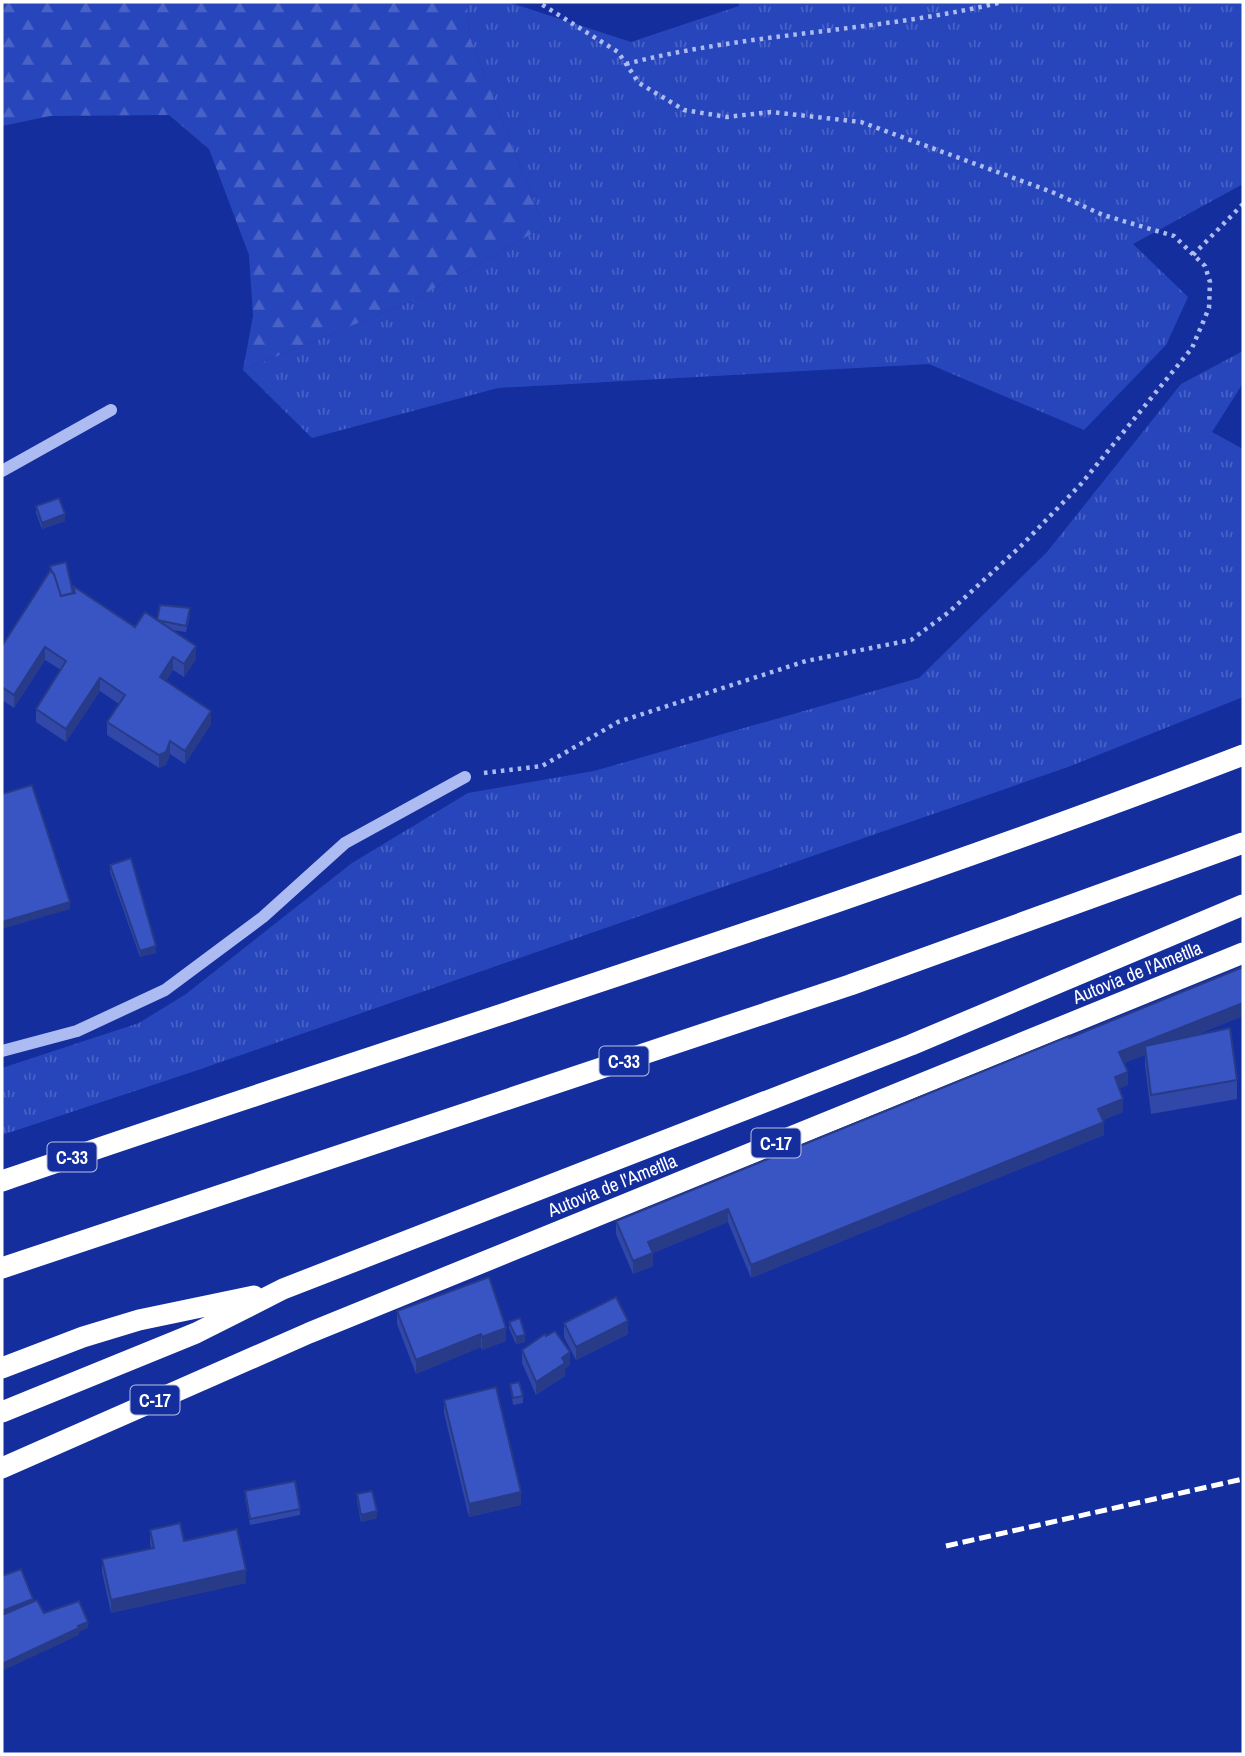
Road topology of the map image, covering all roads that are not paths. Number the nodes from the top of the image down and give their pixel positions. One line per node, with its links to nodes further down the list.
1 (111, 410): 2 (lane)
2 (2, 471)
3 (1243, 755): 9 (highway, C-33)
4 (465, 777): 8 (lane)
5 (1243, 843): 10 (highway, C-33)
6 (1243, 905): 11 (highway, Autovia de l'Ametlla / C-17)
7 (1243, 953): 14 (highway, Autovia de l'Ametlla / C-17)
8 (2, 1051)
9 (2, 1181)
10 (2, 1268)
11 (283, 1289): 12 (highway); 13 (highway, Autovia de l'Ametlla / C-17)
12 (2, 1368)
13 (2, 1412)
14 (2, 1468)

